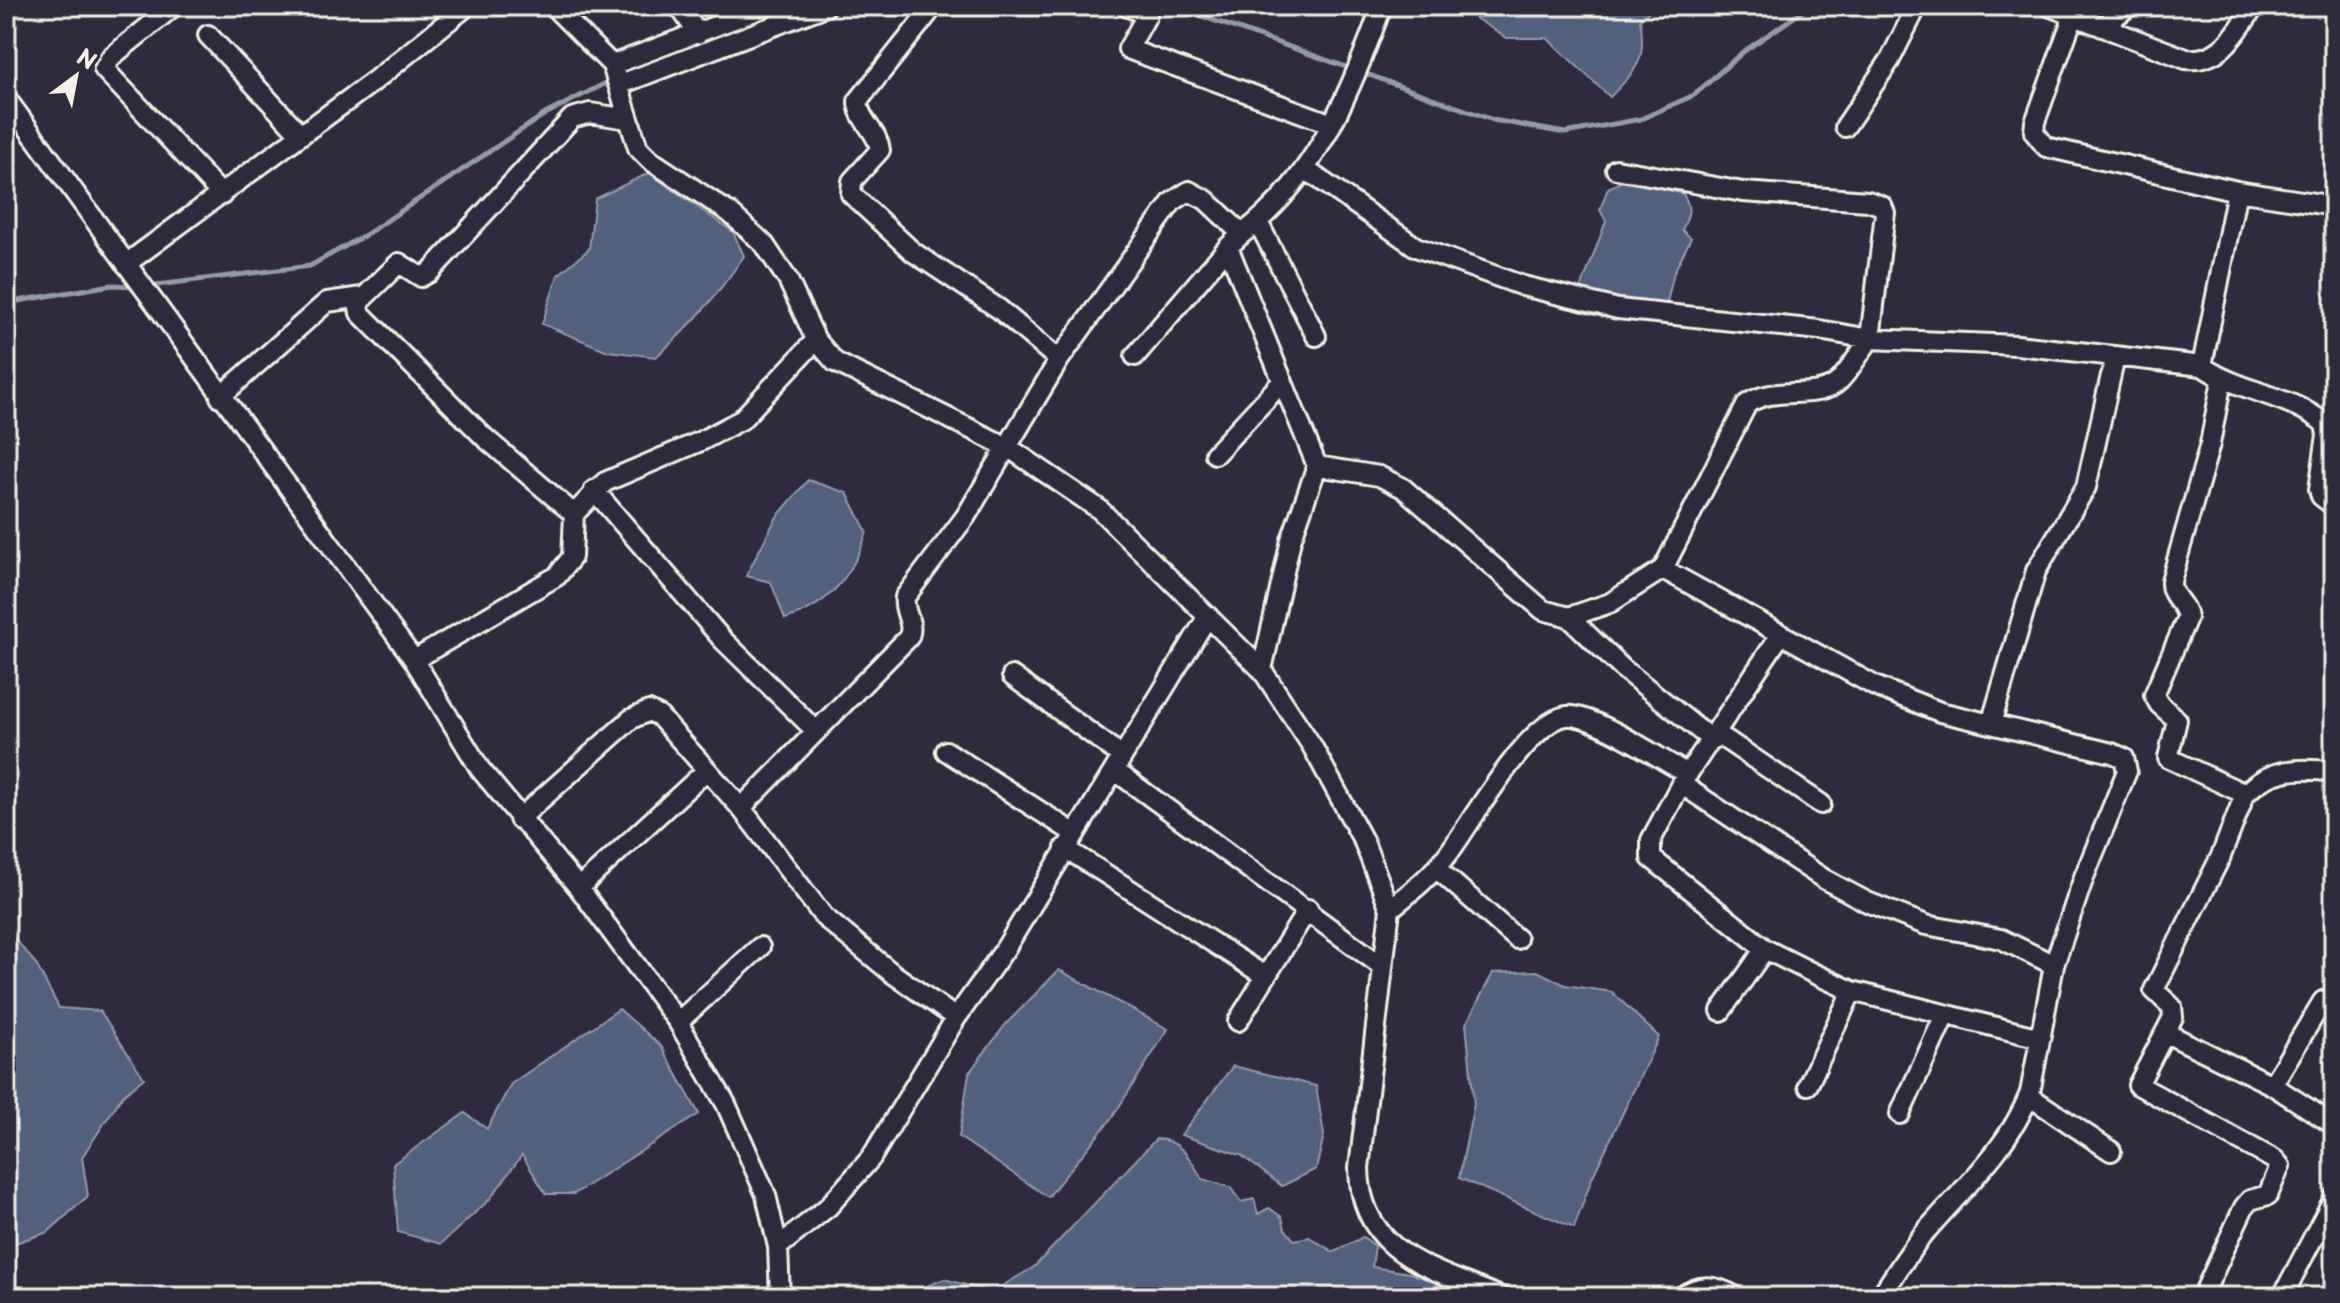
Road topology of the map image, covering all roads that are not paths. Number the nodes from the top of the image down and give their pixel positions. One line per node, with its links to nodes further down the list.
1 (174, 6): 28 (street)
2 (467, 6): 24 (street)
3 (553, 6): 19 (street)
4 (679, 6): 17 (street)
5 (768, 6): 17 (street)
6 (826, 6): 19 (street)
7 (934, 6): 39 (street)
8 (1126, 6): 14 (street)
9 (1382, 6): 22 (street)
10 (1917, 6): 23 (street)
11 (2049, 6): 15 (street)
12 (2129, 6): 16 (street)
13 (2255, 6): 16 (street)
14 (1150, 10): 22 (street)
15 (2077, 11): 16 (street); 27 (street)
16 (2102, 27)
17 (698, 34): 19 (street)
18 (208, 35): 24 (street)
19 (616, 74): 21 (street)
20 (6, 98): 32 (street)
21 (628, 119): 33 (street); 36 (street)
22 (1332, 124): 25 (street)
23 (1845, 127)
24 (301, 135): 28 (street)
25 (1305, 169): 30 (street); 35 (street)
26 (1616, 169): 35 (street)
27 (2237, 191): 29 (street); 40 (street)
28 (222, 195): 32 (street)
29 (2334, 206)
30 (1258, 222): 31 (street); 34 (street)
31 (1235, 240): 37 (street); 39 (street); 42 (street)
32 (126, 264): 43 (street)
33 (362, 297): 43 (street); 49 (street)
34 (1316, 336)
35 (1870, 339): 38 (street); 50 (street)
36 (816, 340): 44 (street); 47 (street)
37 (1135, 356)
38 (2115, 357): 40 (street); 57 (street)
39 (1059, 360): 44 (street)
40 (2202, 366): 41 (street)
41 (2222, 380): 48 (street); 65 (street)
42 (1283, 381): 45 (street); 46 (street)
43 (220, 397): 54 (street)
44 (1009, 448): 51 (street); 58 (street)
45 (1215, 454)
46 (1317, 466): 52 (street); 55 (street)
47 (594, 490): 49 (street); 58 (street)
48 (2334, 506)
49 (574, 514): 54 (street)
50 (1663, 569): 52 (street); 53 (street)
51 (1208, 616): 55 (street); 61 (street)
52 (1569, 617): 59 (street)
53 (1781, 634): 57 (street); 59 (street)
54 (414, 660): 68 (street)
55 (1262, 670): 73 (street)
56 (1012, 676): 61 (street)
57 (1991, 724): 77 (street)
58 (816, 731): 67 (street)
59 (1714, 737): 64 (street); 66 (street)
60 (946, 751): 69 (street)
61 (1118, 763): 69 (street); 72 (street)
62 (707, 770): 67 (street); 68 (street); 71 (street)
63 (2334, 772): 65 (street)
64 (1684, 779): 70 (street); 76 (street); 77 (street)
65 (2245, 794): 87 (street)
66 (1821, 804)
67 (741, 808): 84 (street)
68 (519, 819): 71 (street)
69 (1069, 840): 79 (street); 84 (street)
70 (1436, 868): 73 (street); 74 (street)
71 (579, 888): 86 (street)
72 (1308, 909): 78 (street); 79 (street)
73 (1390, 909): 78 (street)
74 (1517, 939)
75 (760, 947): 86 (street)
76 (1765, 949): 80 (street); 82 (street)
77 (2054, 965): 88 (street)
78 (1383, 967): 98 (street)
79 (1265, 976): 85 (street)
80 (1852, 991): 83 (street); 89 (street)
81 (2334, 997): 90 (street)
82 (1721, 1011)
83 (1945, 1015): 88 (street); 92 (street)
84 (956, 1018): 96 (street)
85 (1238, 1021)
86 (678, 1022): 96 (street)
87 (2166, 1033): 90 (street); 102 (street)
88 (2040, 1038): 91 (street)
89 (1808, 1085)
90 (2272, 1085): 93 (street)
91 (2029, 1096): 94 (street); 101 (street)
92 (1900, 1114)
93 (2334, 1125)
94 (2111, 1151)
95 (2334, 1198): 103 (street)
96 (778, 1247): 97 (street)
97 (780, 1297)
98 (1501, 1297)
99 (1681, 1297): 100 (street)
100 (1736, 1297)
101 (1880, 1297)
102 (2202, 1297)
103 (2282, 1297)

